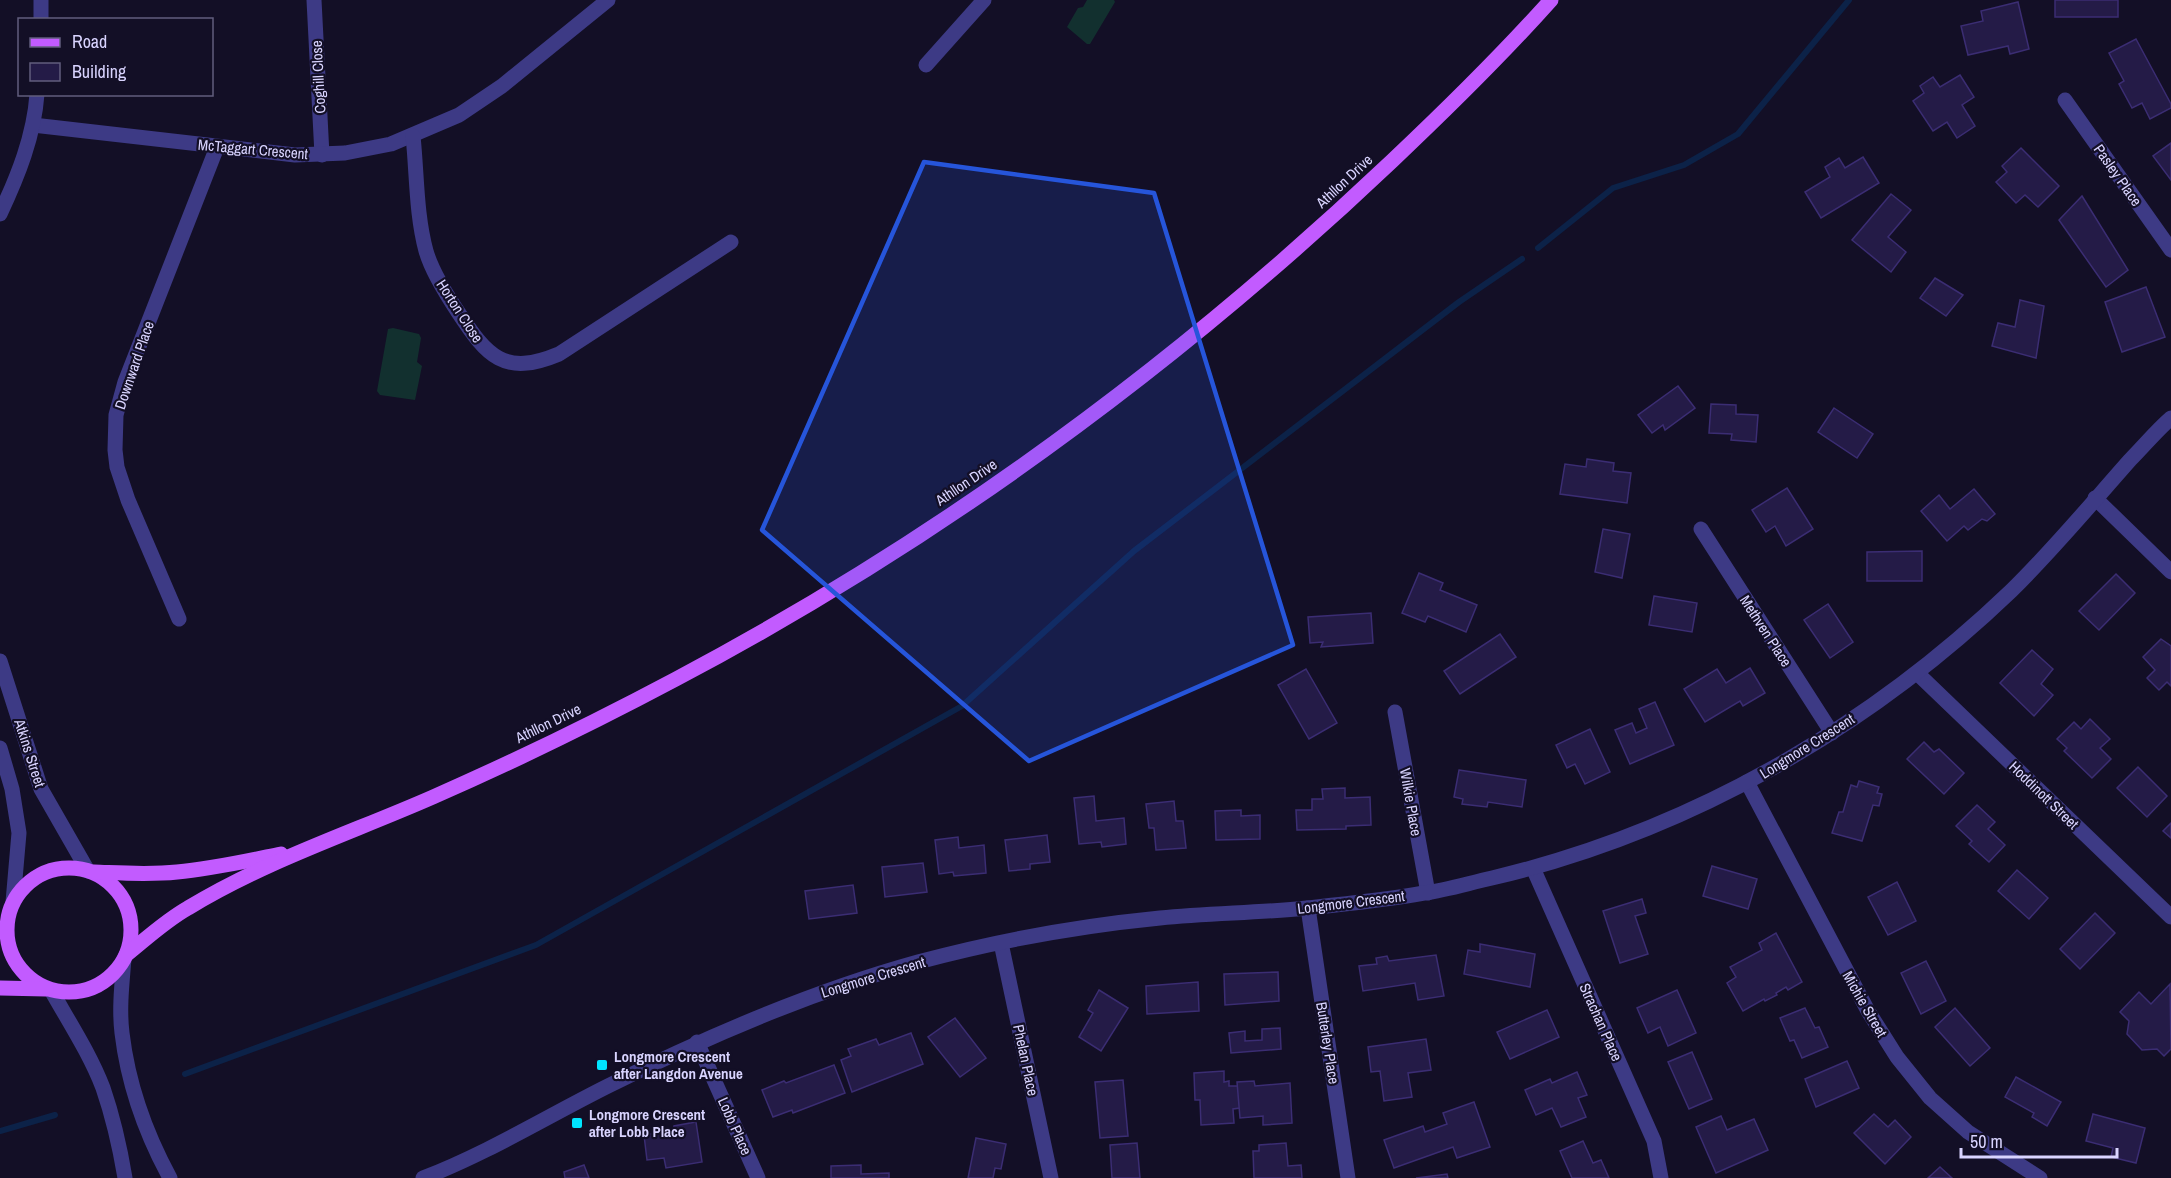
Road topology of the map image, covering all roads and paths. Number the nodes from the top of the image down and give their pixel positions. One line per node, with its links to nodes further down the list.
1 (41, 0): 6 (street)
2 (314, 0): 13 (street, Coghill Close)
3 (608, 0): 11 (street, McTaggart Crescent)
4 (984, 0): 7 (street)
5 (1551, 0): 28 (main road, Athllon Drive)
6 (41, 18)
7 (926, 65)
8 (37, 96): 10 (street)
9 (2065, 100): 16 (street, Pasley Place)
10 (33, 125): 12 (street, McTaggart Crescent); 14 (street)
11 (413, 136): 13 (street, McTaggart Crescent); 15 (street, Horton Close)
12 (217, 147): 13 (street, McTaggart Crescent); 21 (street, Downward Place)
13 (322, 155)
14 (0, 214)
15 (731, 242)
16 (2171, 250)
17 (2171, 418): 18 (street, Longmore Crescent)
18 (2095, 498): 20 (street); 23 (street, Longmore Crescent)
19 (1701, 529): 25 (street, Methven Place)
20 (2171, 572)
21 (179, 619)
22 (0, 661): 30 (street, Atkins Street)
23 (1917, 673): 25 (street, Longmore Crescent); 34 (street, Hoddinott Street)
24 (1395, 712): 31 (street, Wilkie Place)
25 (1832, 733): 27 (street, Longmore Crescent)
26 (0, 748): 32 (street, Atkins Street)
27 (1747, 783): 29 (street, Longmore Crescent); 48 (street, Michie Street)
28 (303, 849): 30 (main road, Athllon Drive); 36 (main road, Athllon Drive)
29 (1533, 868): 31 (street, Longmore Crescent); 47 (street, Strachan Place)
30 (89, 872): 32 (main road); 36 (main road)
31 (1428, 893): 33 (street, Longmore Crescent)
32 (8, 908): 38 (main road)
33 (1308, 908): 35 (street, Longmore Crescent); 46 (street, Butterley Place)
34 (2171, 917)
35 (1001, 943): 39 (street, Longmore Crescent); 45 (street, Phelan Place)
36 (125, 957): 38 (main road); 42 (street)
37 (0, 988): 38 (main road)
38 (50, 990): 41 (street)
39 (698, 1042): 40 (street, Longmore Crescent); 44 (street, Lobb Place)
40 (456, 1172): 43 (street, Longmore Crescent)
41 (125, 1178)
42 (170, 1178)
43 (423, 1178)
44 (758, 1178)
45 (1051, 1178)
46 (1348, 1178)
47 (1661, 1178)
48 (2040, 1178)

